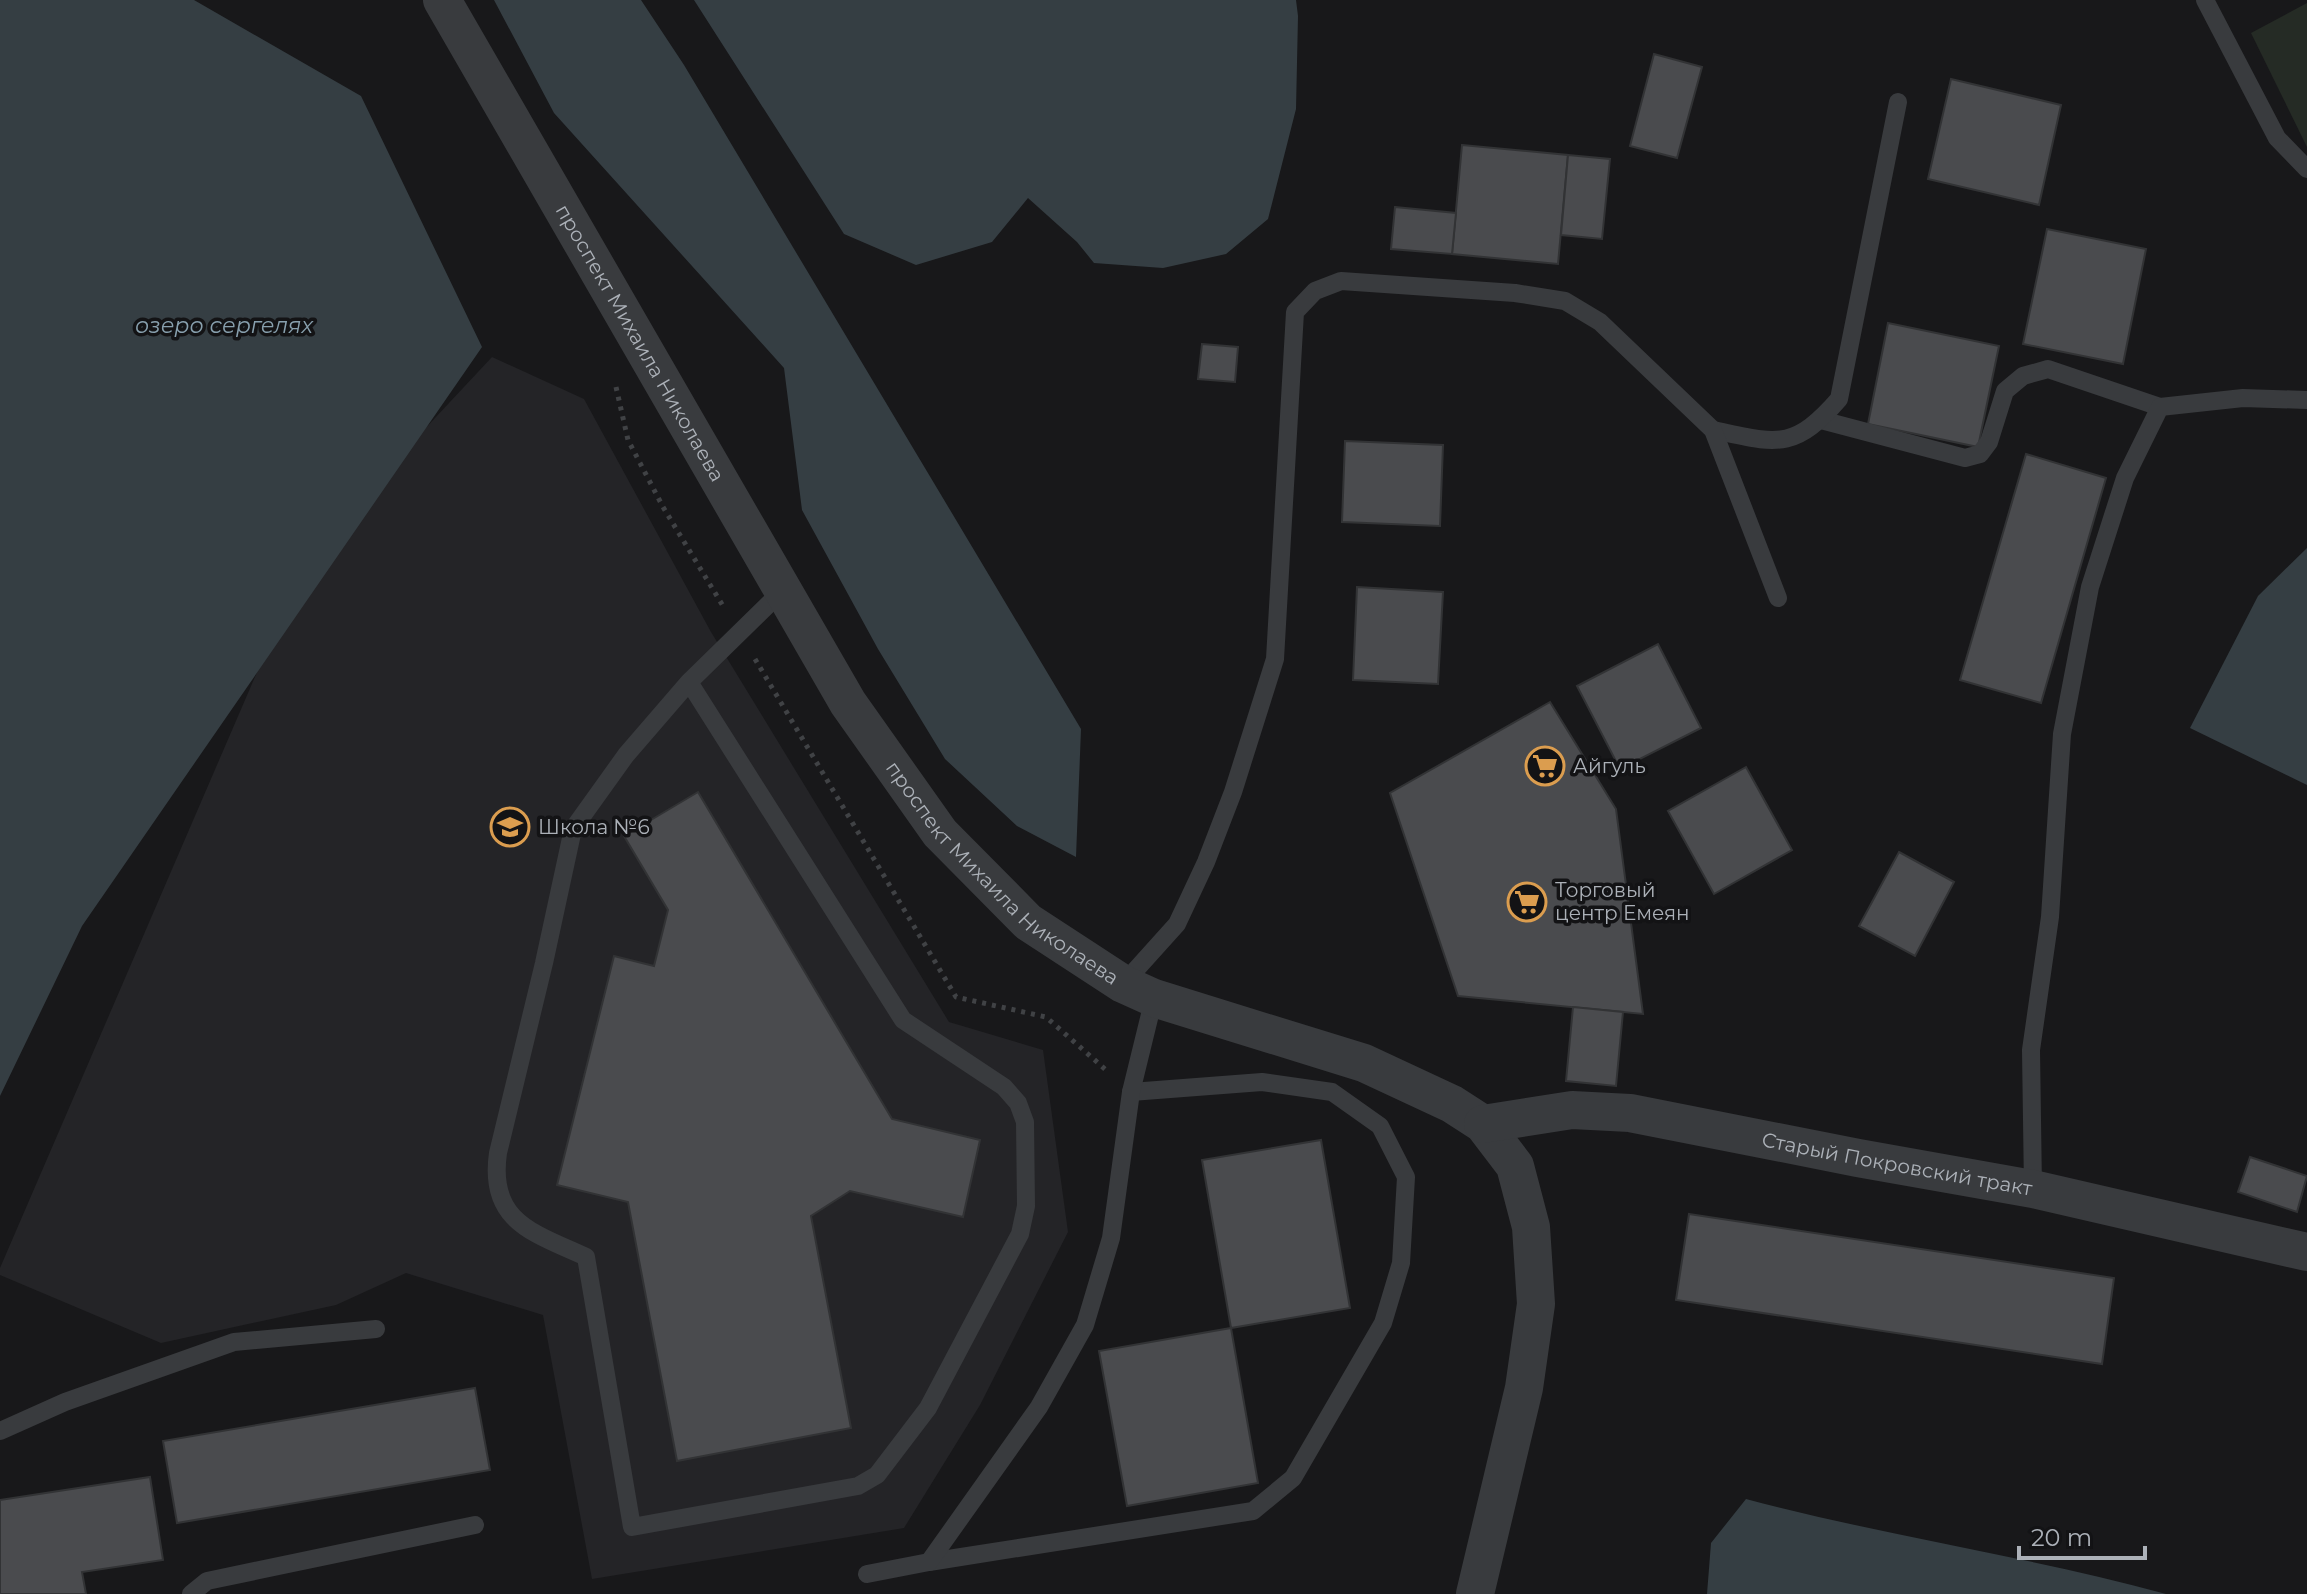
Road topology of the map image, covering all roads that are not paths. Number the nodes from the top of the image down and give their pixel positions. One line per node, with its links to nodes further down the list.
1 (442, 0): 9 (street, проспект Михаила Николаева)
2 (2205, 0): 4 (lane)
3 (1898, 102): 7 (lane)
4 (2307, 169)
5 (2307, 400): 6 (lane)
6 (2160, 407): 7 (lane); 15 (lane)
7 (1821, 420): 8 (lane)
8 (1713, 430): 10 (lane); 12 (lane)
9 (784, 589): 11 (lane); 12 (street, проспект Михаила Николаева)
10 (1778, 598)
11 (689, 682): 11 (lane)
12 (1139, 991): 13 (lane); 14 (street, проспект Михаила Николаева)
13 (1131, 1092): 20 (lane); 20 (lane)
14 (1483, 1124): 15 (street, Старый Покровский тракт); 23 (street, проспект Михаила Николаева)
15 (2033, 1189): 16 (street, Старый Покровский тракт)
16 (2307, 1252)
17 (376, 1329): 18 (lane)
18 (0, 1431)
19 (475, 1525): 22 (lane)
20 (929, 1562): 21 (lane)
21 (867, 1574)
22 (191, 1594)
23 (1475, 1594)

